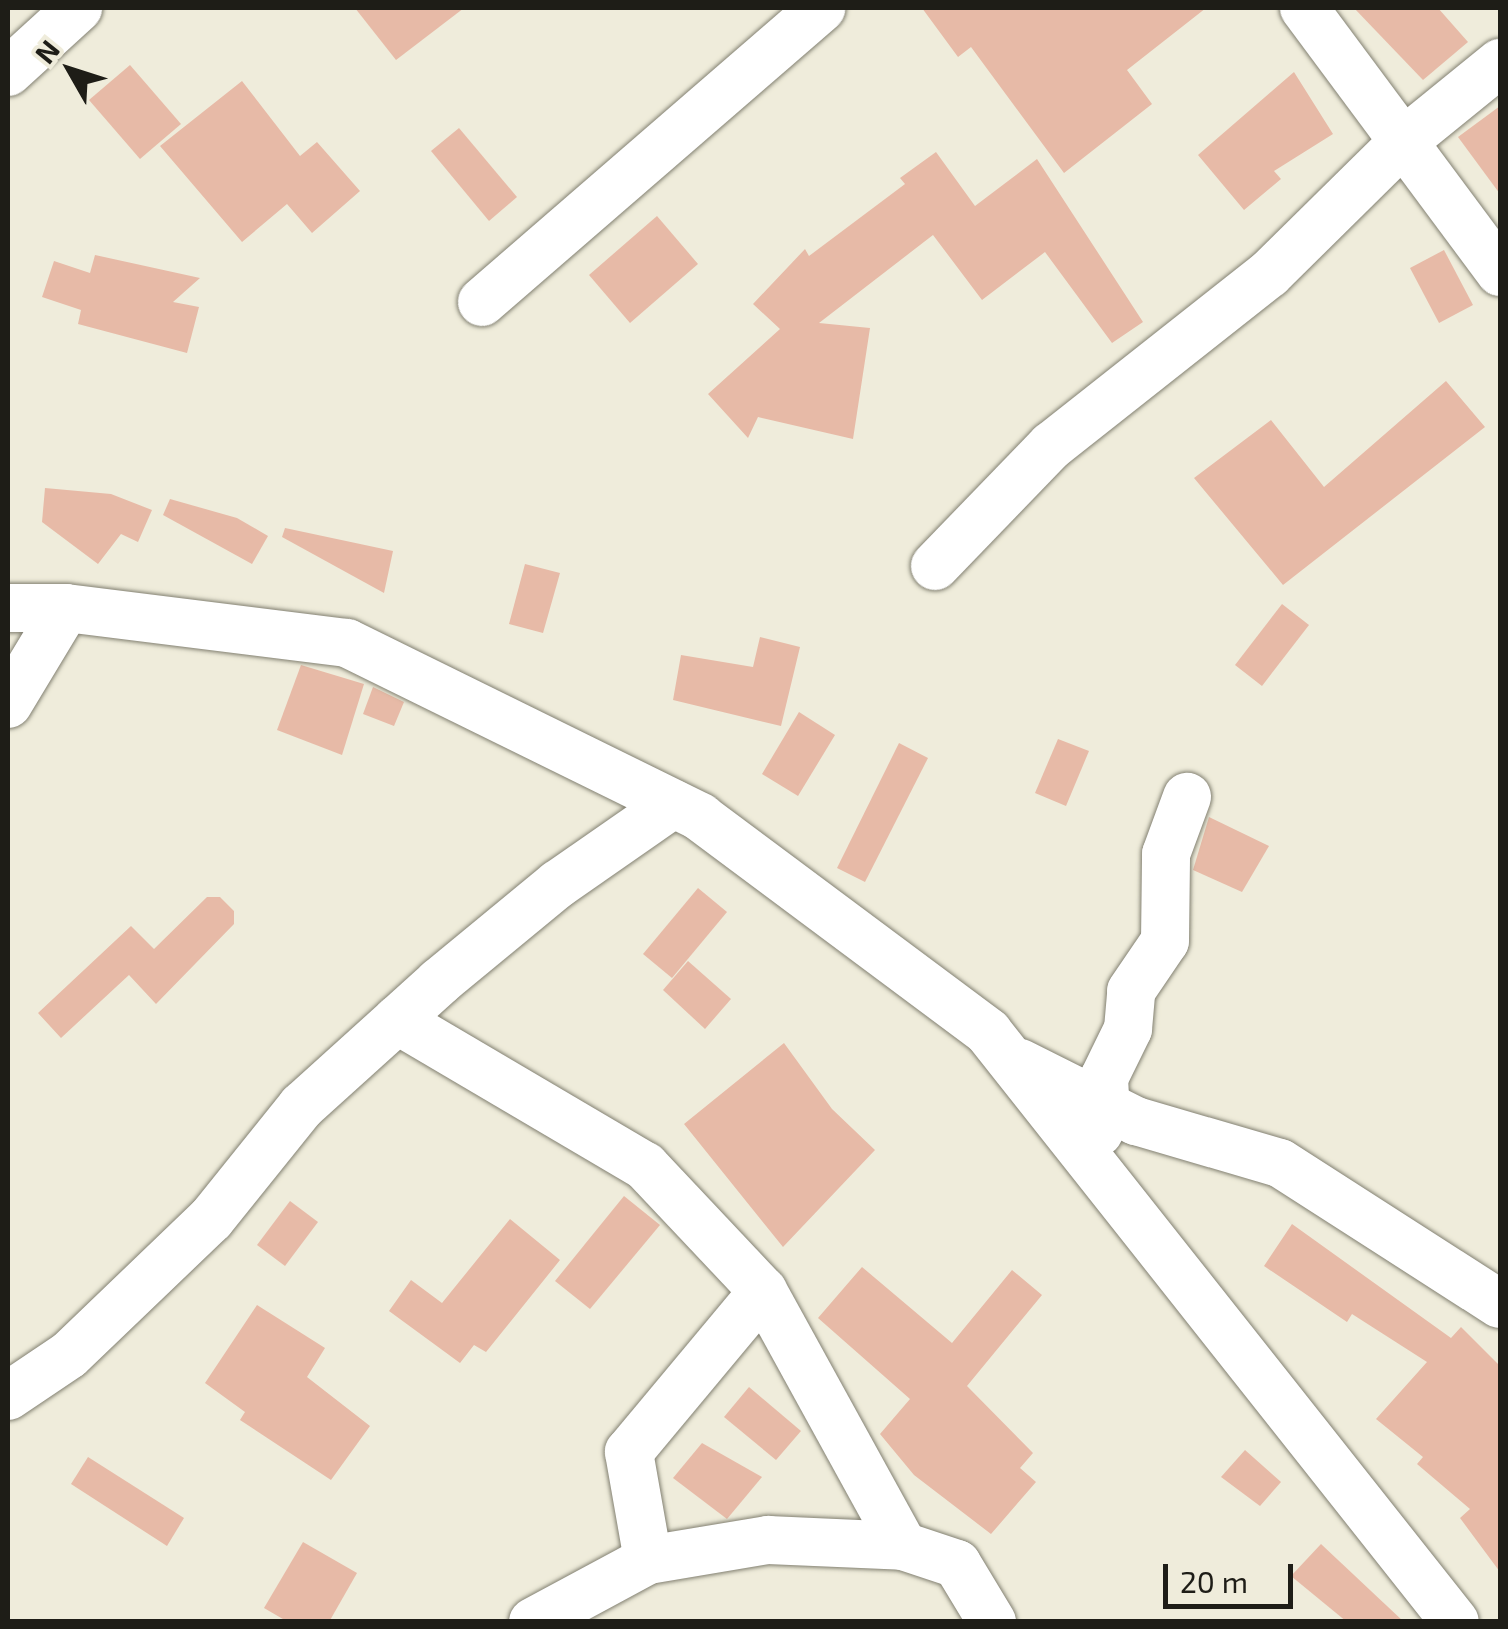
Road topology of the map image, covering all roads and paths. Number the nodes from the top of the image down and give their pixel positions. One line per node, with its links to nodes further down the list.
1 (78, 8): 5 (street)
2 (822, 8): 8 (street)
3 (1304, 8): 6 (street)
4 (1500, 63): 6 (street)
5 (8, 72)
6 (1404, 141): 7 (street); 9 (street)
7 (1500, 272)
8 (482, 302)
9 (935, 566)
10 (8, 608): 11 (street)
11 (66, 608): 12 (street); 14 (street)
12 (8, 704)
13 (1187, 797): 17 (street)
14 (673, 804): 15 (street); 16 (street)
15 (397, 1020): 19 (street); 21 (street)
16 (1008, 1056): 17 (street); 18 (street)
17 (1105, 1106): 18 (street); 20 (street)
18 (1089, 1159): 26 (street)
19 (762, 1291): 22 (street); 23 (street)
20 (1500, 1304)
21 (8, 1396)
22 (903, 1546): 23 (street); 25 (street)
23 (648, 1560): 24 (street)
24 (533, 1622)
25 (992, 1622)
26 (1456, 1622)

